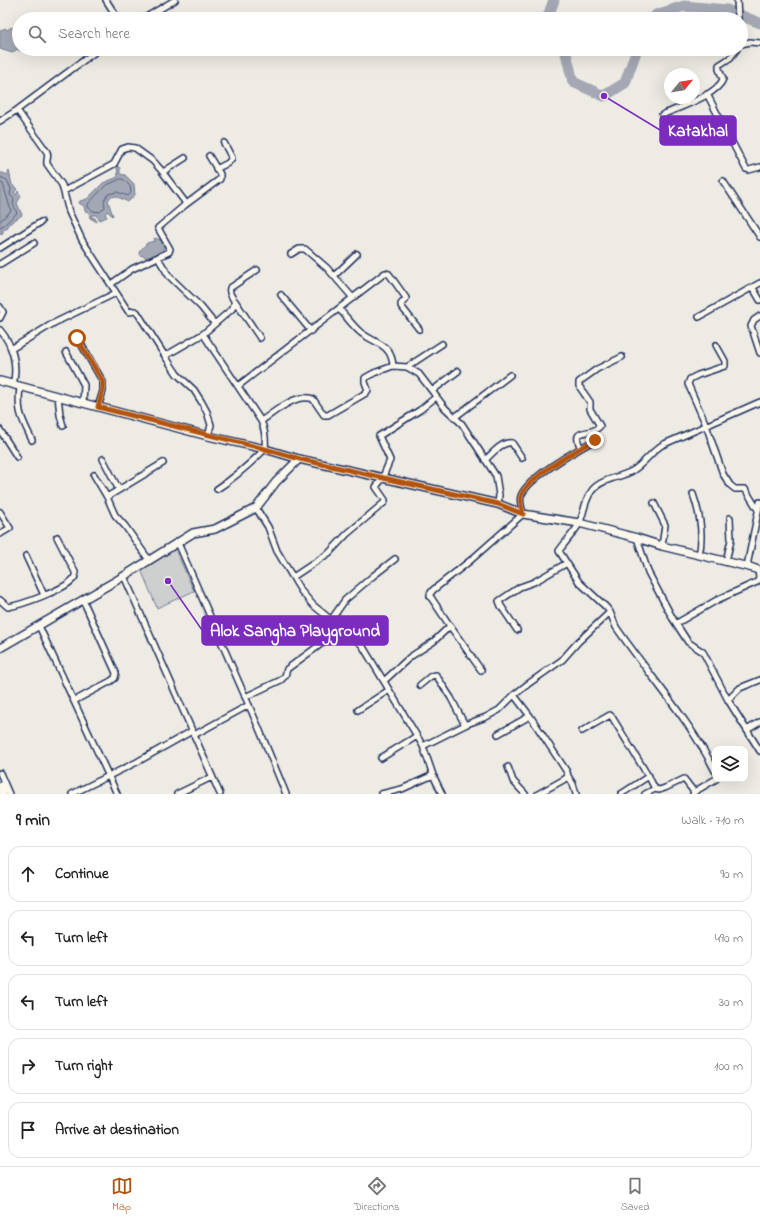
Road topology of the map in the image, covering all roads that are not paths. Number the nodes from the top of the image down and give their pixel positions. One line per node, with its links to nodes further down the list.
1 (106, 0): 6 (street)
2 (162, 0): 5 (street)
3 (175, 0): 5 (street)
4 (737, 0): 8 (street)
5 (166, 6): 7 (street)
6 (114, 12)
7 (155, 12)
8 (738, 12)
9 (748, 42): 10 (street)
10 (760, 43)
11 (90, 56): 14 (street)
12 (732, 56): 13 (street)
13 (707, 94): 15 (street); 20 (street)
14 (18, 110): 16 (street); 24 (street)
15 (662, 115)
16 (0, 121)
17 (224, 143): 21 (street)
18 (209, 156): 21 (street)
19 (185, 158): 22 (street)
20 (760, 167)
21 (216, 169): 25 (street)
22 (163, 172): 24 (street); 25 (street)
23 (723, 180): 27 (street)
24 (64, 191): 37 (street)
25 (185, 205): 32 (street)
26 (41, 222): 29 (street)
27 (760, 237)
28 (34, 244): 33 (street)
29 (0, 248)
30 (291, 254): 35 (street)
31 (357, 254): 35 (street)
32 (158, 258): 37 (street); 49 (street)
33 (0, 264)
34 (257, 270): 43 (street)
35 (334, 276): 41 (street)
36 (760, 283): 38 (street)
37 (111, 284): 39 (street)
38 (752, 288): 42 (street); 47 (street)
39 (116, 293): 58 (street); 61 (street)
40 (281, 295): 52 (street)
41 (353, 298): 45 (street); 50 (street)
42 (760, 300)
43 (235, 301): 49 (street); 55 (street)
44 (0, 307): 48 (street)
45 (339, 309): 52 (street); 63 (street)
46 (760, 316): 60 (street)
47 (700, 317)
48 (0, 318)
49 (214, 323): 53 (street)
50 (419, 329)
51 (0, 330): 58 (street)
52 (311, 331): 69 (street)
53 (203, 334): 61 (street); 69 (street)
54 (77, 338): 75 (street)
55 (260, 338)
56 (442, 344): 64 (street)
57 (716, 345): 78 (street)
58 (10, 349): 68 (street)
59 (66, 352): 73 (street)
60 (760, 353)
61 (165, 356): 81 (street)
62 (622, 357): 84 (street)
63 (393, 366): 64 (street); 77 (street)
64 (407, 367): 70 (street)
65 (458, 371): 70 (street)
66 (510, 375): 76 (street)
67 (0, 381): 68 (street)
68 (17, 386): 71 (street); 82 (street)
69 (238, 386): 77 (street)
70 (432, 391): 72 (street)
71 (58, 396): 73 (street); 79 (street)
72 (436, 397): 76 (street); 93 (street)
73 (84, 399): 75 (street)
74 (760, 402): 78 (street)
75 (98, 407): 81 (street)
76 (455, 416): 90 (street)
77 (261, 421): 85 (street)
78 (706, 425): 102 (street); 106 (street)
79 (63, 426)
80 (0, 430): 86 (street)
81 (208, 436): 85 (street)
82 (32, 440)
83 (595, 440): 84 (street)
84 (581, 448): 104 (street)
85 (265, 449): 89 (street); 94 (street)
86 (17, 457)
87 (522, 458): 90 (street)
88 (103, 459): 95 (street)
89 (300, 459): 93 (street); 101 (street)
90 (485, 460): 100 (street)
91 (163, 463): 95 (street)
92 (94, 475): 97 (street)
93 (382, 479): 100 (street); 121 (street)
94 (217, 489)
95 (119, 490): 97 (street)
96 (693, 494): 112 (street)
97 (107, 497): 115 (street)
98 (760, 502): 102 (street)
99 (654, 503): 111 (street)
100 (498, 504): 104 (street)
101 (256, 508): 110 (street); 121 (street)
102 (758, 510): 118 (street)
103 (0, 512): 107 (street)
104 (523, 514): 106 (street); 129 (street)
105 (730, 518): 116 (street)
106 (579, 523): 109 (street); 117 (street)
107 (0, 534)
108 (57, 537): 122 (street)
109 (637, 538): 111 (street); 127 (street)
110 (178, 543): 115 (street); 139 (street)
111 (662, 546): 112 (street)
112 (699, 555): 116 (street)
113 (26, 556): 122 (street)
114 (396, 559): 126 (street)
115 (149, 560): 120 (street)
116 (726, 561): 118 (street)
117 (566, 563): 125 (street); 131 (street)
118 (747, 566): 119 (street)
119 (759, 570): 127 (street)
120 (124, 576): 124 (street); 149 (street)
121 (293, 577): 126 (street)
122 (44, 595): 123 (street)
123 (0, 600)
124 (82, 600): 128 (street); 141 (street)
125 (610, 612): 138 (street); 155 (street)
126 (331, 620): 130 (street)
127 (677, 623): 140 (street)
128 (39, 626): 132 (street); 141 (street)
129 (450, 626): 133 (street); 135 (street)
130 (343, 628): 135 (street); 139 (street)
131 (517, 630)
132 (0, 648)
133 (481, 670)
134 (760, 680): 140 (street)
135 (384, 681): 137 (street)
136 (420, 685): 146 (street)
137 (389, 690): 143 (street); 151 (street)
138 (514, 695): 144 (street); 146 (street)
139 (245, 697): 142 (street)
140 (728, 700): 147 (street)
141 (74, 701): 158 (street)
142 (249, 705): 149 (street); 173 (street)
143 (358, 710)
144 (530, 716): 150 (street); 161 (street)
145 (760, 722): 147 (street)
146 (465, 725): 152 (street)
147 (747, 730): 153 (street)
148 (582, 731): 162 (street)
149 (193, 733): 158 (street); 160 (street)
150 (498, 734)
151 (417, 736): 152 (street); 154 (street)
152 (423, 746): 159 (street)
153 (760, 751)
154 (380, 758)
155 (712, 765)
156 (508, 767): 176 (street)
157 (0, 773): 168 (street)
158 (108, 775): 169 (street); 170 (street)
159 (433, 775): 174 (street); 175 (street)
160 (212, 776): 171 (street); 172 (street)
161 (568, 776): 177 (street); 178 (street)
162 (649, 776): 165 (street); 179 (street)
163 (712, 782): 166 (street)
164 (0, 786): 167 (street)
165 (654, 789): 166 (street); 180 (street)
166 (694, 793)
167 (3, 794)
168 (9, 794)
169 (72, 794)
170 (117, 794)
171 (177, 794)
172 (220, 794)
173 (286, 794)
174 (381, 794)
175 (442, 794)
176 (525, 794)
177 (538, 794)
178 (576, 794)
179 (621, 794)
180 (645, 794)

